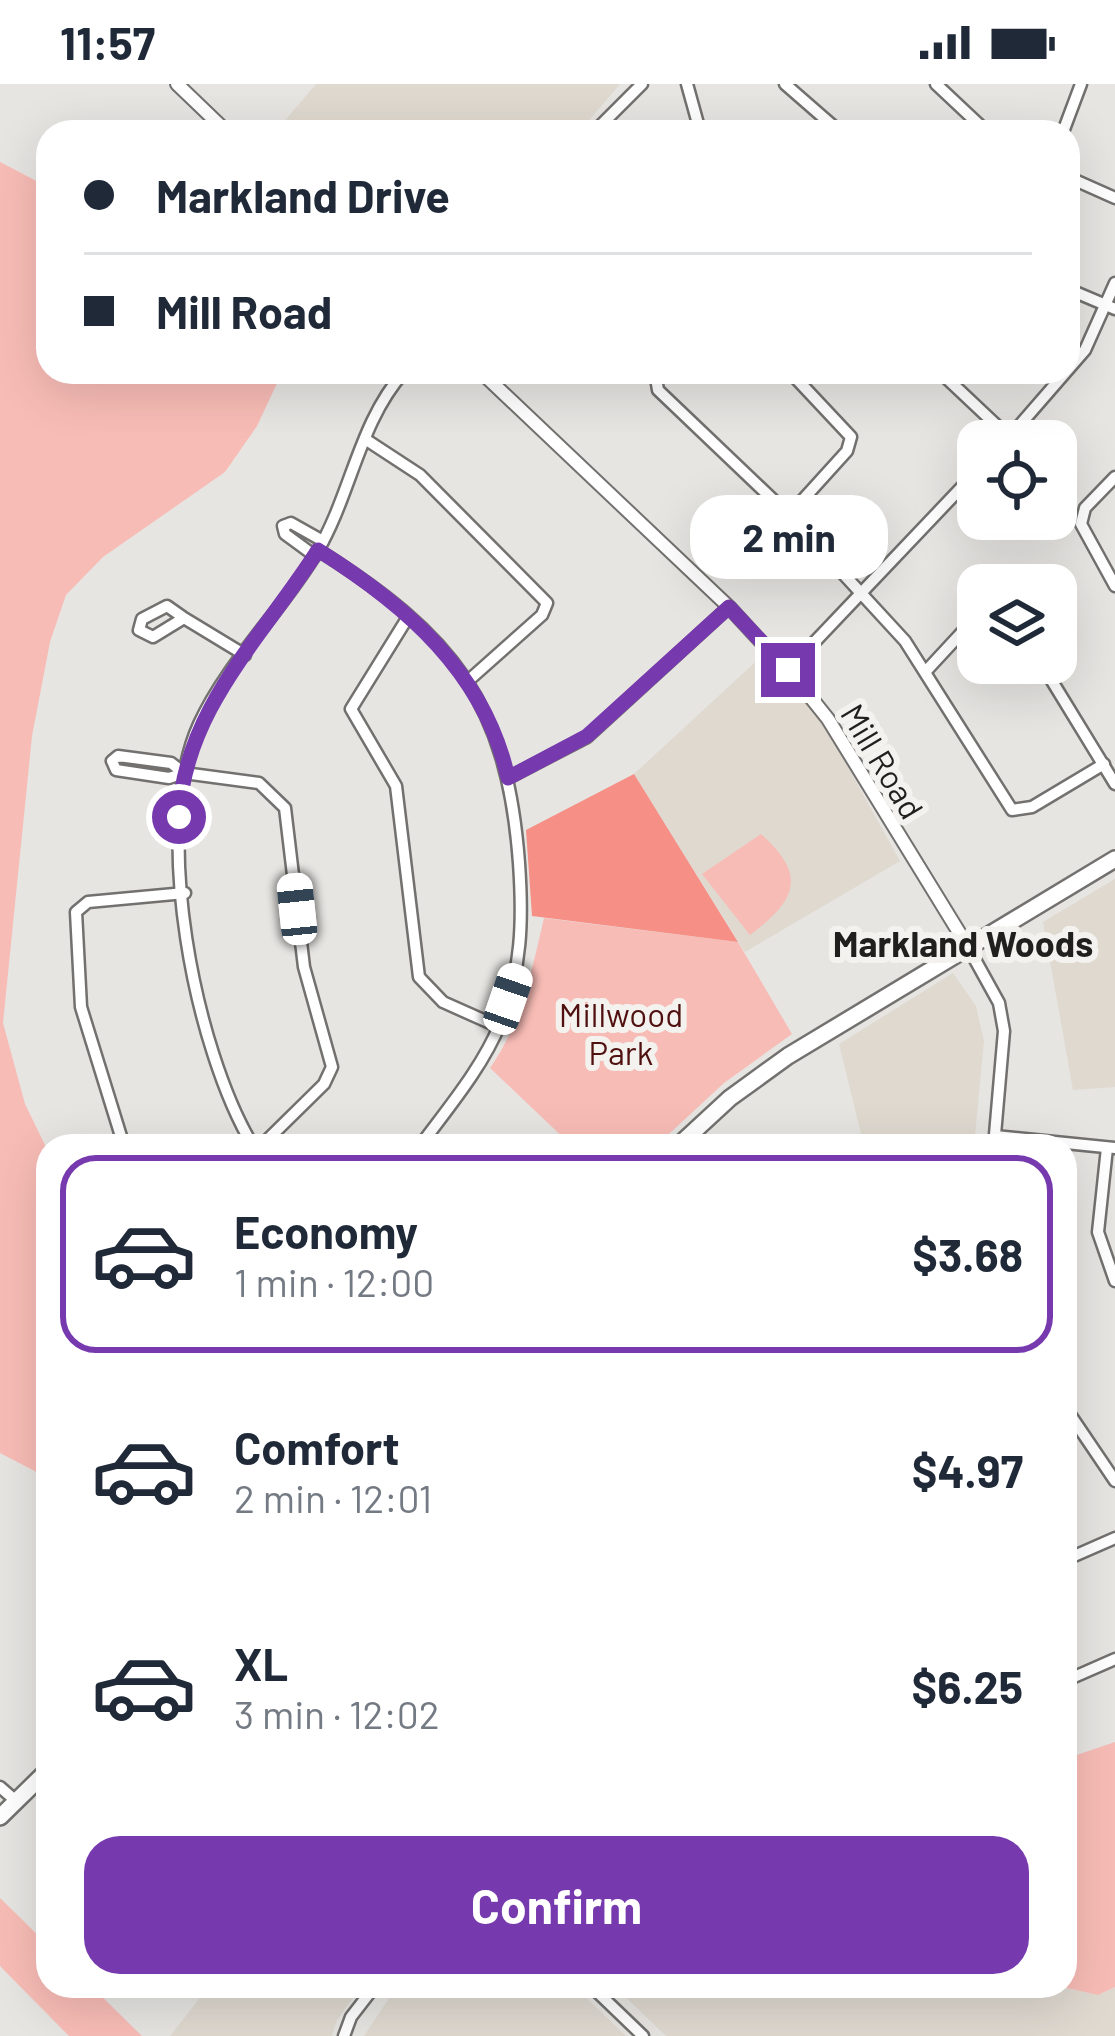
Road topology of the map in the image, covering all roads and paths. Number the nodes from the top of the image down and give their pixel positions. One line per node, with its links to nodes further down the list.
1 (177, 84): 7 (street)
2 (642, 84): 8 (street)
3 (687, 84): 9 (street)
4 (785, 84): 10 (street)
5 (936, 84): 11 (street)
6 (1081, 84): 12 (street)
7 (214, 120)
8 (606, 120)
9 (697, 120)
10 (826, 120)
11 (974, 120)
12 (1068, 120)
13 (1080, 182): 14 (street)
14 (1115, 198)
15 (1115, 283): 17 (street)
16 (1080, 294): 17 (street)
17 (1110, 307): 18 (street)
18 (1080, 355)
19 (397, 384): 27 (street)
20 (494, 384): 34 (street, Mill Road)
21 (657, 384): 30 (street)
22 (801, 384): 30 (street)
23 (952, 384): 25 (street)
24 (1058, 384): 26 (street)
25 (989, 420)
26 (1025, 420)
27 (364, 439): 31 (street); 41 (street)
28 (1115, 477): 32 (street)
29 (957, 492): 33 (street)
30 (789, 515): 33 (street)
31 (318, 549): 35 (street); 38 (street)
32 (1115, 586)
33 (862, 590): 39 (street); 40 (street)
34 (729, 607): 39 (street, Mill Road); 45 (street)
35 (408, 617): 41 (street); 50 (street)
36 (184, 618): 38 (street)
37 (957, 638): 40 (street)
38 (245, 655): 44 (street)
39 (788, 670): 49 (street, Mill Road)
40 (927, 670): 43 (street)
41 (469, 680): 45 (street)
42 (1054, 684): 43 (street)
43 (1103, 764): 46 (street)
44 (184, 772): 44 (street); 48 (street); 53 (street)
45 (508, 778): 50 (street)
46 (1115, 784)
47 (1115, 859): 49 (main road)
48 (185, 892): 51 (street); 52 (street)
49 (968, 947): 55 (main road); 56 (street, Mill Road)
50 (499, 1027): 54 (street)
51 (120, 1134)
52 (251, 1134)
53 (270, 1134)
54 (428, 1134)
55 (692, 1134)
56 (996, 1134)
57 (1077, 1146): 58 (street)
58 (1111, 1148): 59 (street)
59 (1115, 1281)
60 (1077, 1425): 61 (street)
61 (1115, 1481)
62 (1115, 1538): 63 (street)
63 (1077, 1555)
64 (1115, 1659): 65 (street)
65 (1077, 1676)
66 (36, 1781): 68 (main road)
67 (0, 1787): 68 (street)
68 (16, 1801): 69 (main road)
69 (0, 1816)
70 (366, 1998): 72 (street)
71 (603, 1998): 73 (street)
72 (344, 2036)
73 (643, 2036)

